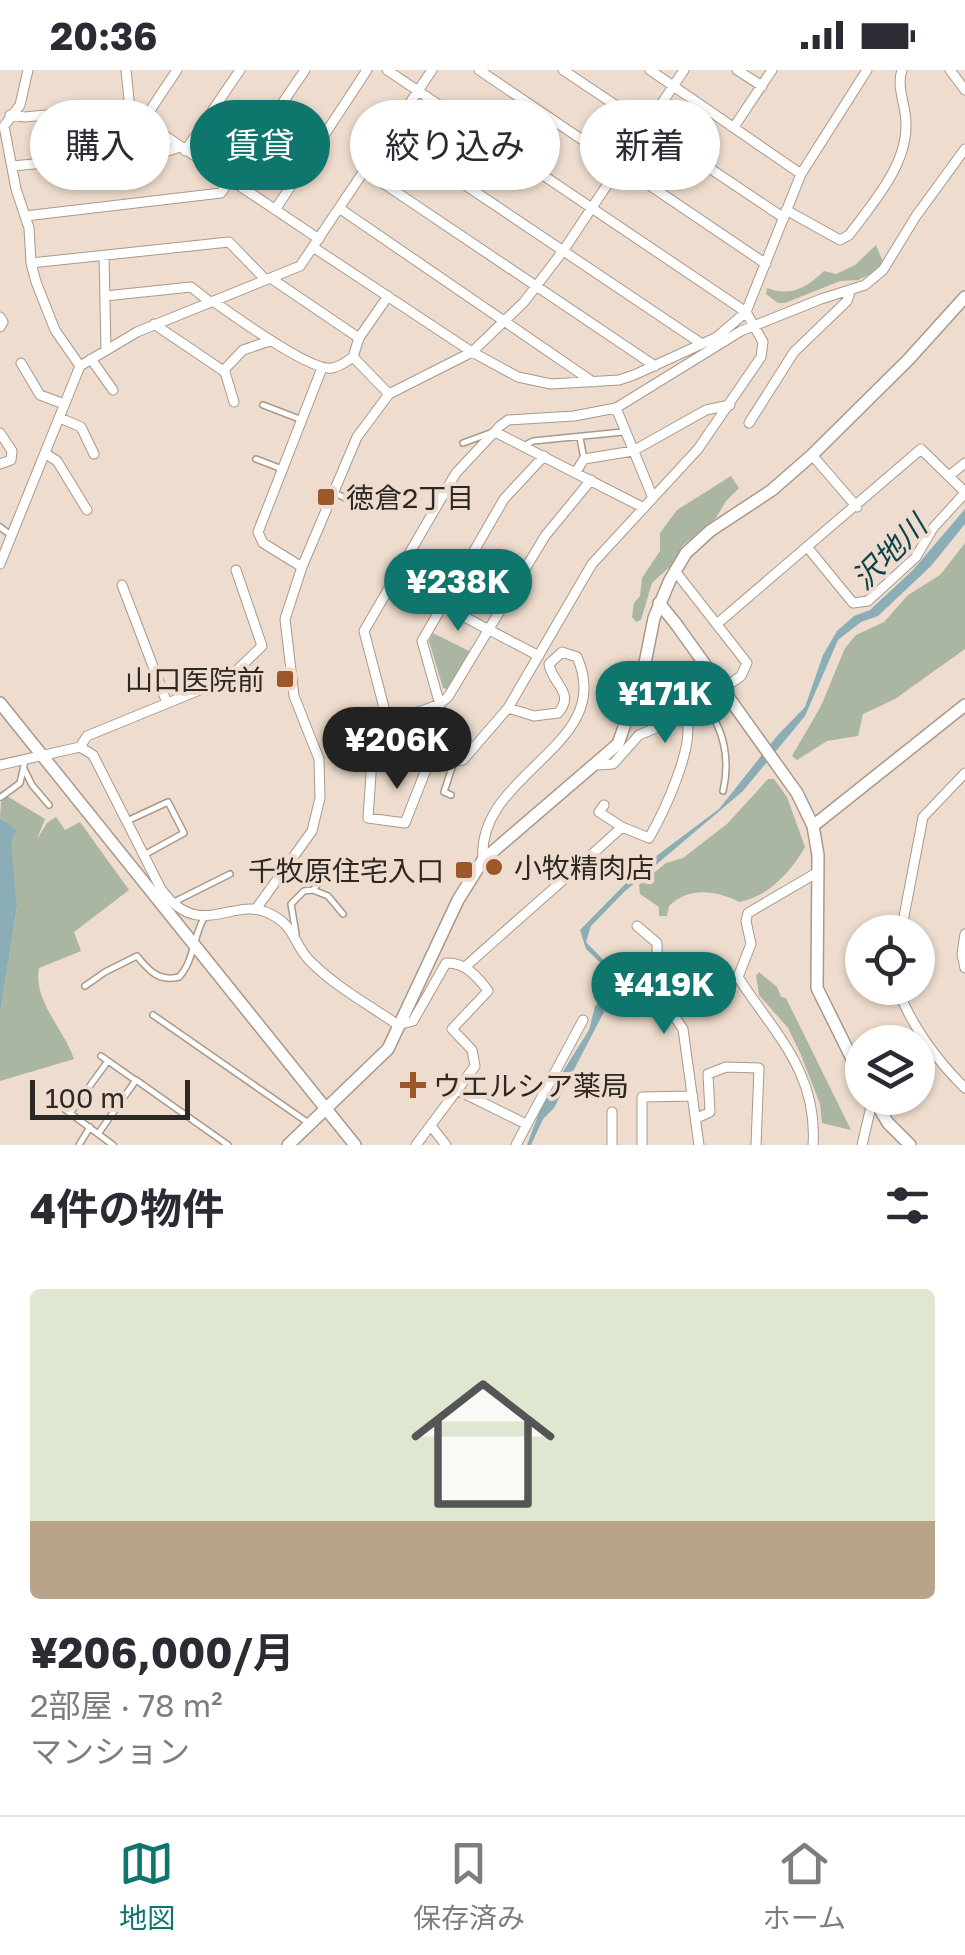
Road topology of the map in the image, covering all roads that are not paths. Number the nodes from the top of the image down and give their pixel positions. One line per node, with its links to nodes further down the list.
1 (28, 70): 28 (street)
2 (126, 70): 22 (street)
3 (177, 70): 23 (street)
4 (240, 70): 33 (street)
5 (304, 70): 24 (street)
6 (367, 70): 48 (street)
7 (387, 70): 20 (street)
8 (432, 70): 20 (street)
9 (479, 70): 31 (street)
10 (563, 70): 26 (street)
11 (650, 70): 18 (street)
12 (684, 70): 18 (street)
13 (737, 70): 19 (street)
14 (772, 70): 19 (street)
15 (866, 70): 38 (street)
16 (902, 70): 49 (street)
17 (950, 70): 21 (street)
18 (674, 86): 27 (street); 30 (street)
19 (762, 86): 30 (street)
20 (418, 90): 25 (street); 47 (street)
21 (965, 90)
22 (129, 100)
23 (157, 100)
24 (284, 100)
25 (411, 100)
26 (607, 100)
27 (664, 100)
28 (10, 115): 29 (street); 36 (street)
29 (30, 117)
30 (734, 127): 38 (street)
31 (580, 138)
32 (170, 140): 33 (street)
33 (183, 149): 35 (street); 36 (street)
34 (965, 149): 58 (street)
35 (190, 154)
36 (12, 166): 50 (street)
37 (720, 173): 49 (street)
38 (801, 174): 49 (street)
39 (224, 190): 50 (street)
40 (244, 190): 48 (street)
41 (351, 190): 46 (street)
42 (392, 190): 57 (street)
43 (472, 190): 52 (street)
44 (604, 190): 47 (street)
45 (657, 190): 55 (street)
46 (339, 208): 51 (street); 65 (street)
47 (592, 208): 52 (street); 63 (street)
48 (275, 210): 51 (street)
49 (785, 214): 55 (street)
50 (25, 216): 54 (street)
51 (316, 243): 56 (street); 60 (street)
52 (562, 251): 57 (street); 71 (street)
53 (104, 256): 54 (street); 56 (street); 59 (street)
54 (31, 263): 77 (street)
55 (766, 264): 63 (street)
56 (269, 279): 62 (street); 69 (street)
57 (536, 287): 65 (street); 78 (street)
58 (850, 292): 67 (street); 91 (street)
59 (105, 296): 62 (street); 72 (street)
60 (388, 296): 69 (street); 73 (street)
61 (965, 297): 102 (street)
62 (212, 302): 66 (street); 70 (street)
63 (746, 312): 67 (street); 71 (street)
64 (0, 317): 68 (street)
65 (505, 320): 73 (street); 81 (street)
66 (154, 324): 72 (street); 80 (street)
67 (754, 326): 87 (street); 88 (street)
68 (0, 327)
69 (360, 338): 74 (street)
70 (270, 340): 79 (street); 80 (street)
71 (702, 344): 78 (street)
72 (106, 350): 75 (street)
73 (472, 352): 81 (street); 83 (street)
74 (353, 357): 79 (street); 83 (street)
75 (90, 359): 77 (street); 82 (street)
76 (20, 363): 85 (street)
77 (80, 366): 85 (street)
78 (655, 366): 81 (street)
79 (322, 368): 90 (street)
80 (223, 370): 84 (street)
81 (594, 382)
82 (112, 390)
83 (389, 394): 112 (street)
84 (234, 402)
85 (64, 404): 89 (street)
86 (263, 405): 90 (lane)
87 (730, 405): 98 (street); 113 (street)
88 (616, 408): 92 (street); 93 (street)
89 (60, 418): 99 (street); 100 (street)
90 (302, 420): 107 (street)
91 (748, 423)
92 (495, 432): 96 (lane); 97 (street); 125 (street)
93 (626, 432): 95 (lane); 98 (street)
94 (0, 433): 106 (street)
95 (580, 438): 97 (lane); 104 (lane)
96 (463, 443)
97 (523, 446): 101 (street)
98 (633, 451): 104 (street); 113 (street)
99 (46, 454): 117 (street); 119 (street)
100 (94, 454)
101 (544, 456): 108 (street); 128 (street)
102 (812, 456): 115 (street); 124 (street)
103 (256, 459): 107 (lane)
104 (584, 459): 108 (street)
105 (965, 462): 109 (street)
106 (0, 464)
107 (283, 469): 122 (street)
108 (576, 472): 110 (street)
109 (950, 475): 111 (street); 115 (street)
110 (591, 480): 116 (street); 130 (street)
111 (965, 492): 120 (street)
112 (334, 493): 114 (lane); 122 (street)
113 (653, 498): 116 (street)
114 (362, 505)
115 (857, 507): 120 (street)
116 (644, 508): 131 (street)
117 (87, 510)
118 (0, 527): 119 (lane)
119 (12, 536): 121 (street)
120 (808, 548): 129 (street)
121 (0, 564)
122 (302, 567): 164 (street)
123 (236, 570): 133 (street)
124 (675, 570): 127 (street); 129 (street)
125 (394, 580): 128 (street); 139 (street)
126 (122, 585): 133 (street)
127 (660, 603): 146 (street); 155 (street, bridge)
128 (442, 604): 130 (street); 135 (street)
129 (718, 623): 134 (street)
130 (490, 630): 131 (street); 135 (street)
131 (539, 656): 137 (street)
132 (0, 703): 141 (street)
133 (167, 703): 140 (street)
134 (701, 704): 138 (street); 149 (lane)
135 (440, 705): 139 (street)
136 (965, 706): 155 (street)
137 (508, 708): 142 (street); 158 (street)
138 (685, 716): 146 (street); 156 (street)
139 (386, 720): 145 (street)
140 (80, 747): 141 (street); 154 (street)
141 (42, 754): 144 (street); 171 (street)
142 (454, 762): 147 (street); 150 (lane)
143 (0, 764): 144 (street)
144 (25, 764): 151 (lane); 152 (lane)
145 (371, 764): 147 (street); 147 (street)
146 (597, 765): 158 (street)
147 (426, 767)
148 (965, 773): 166 (street)
149 (723, 791)
150 (451, 795)
151 (1, 797)
152 (49, 805)
153 (604, 805): 156 (street)
154 (126, 821): 157 (street); 157 (lane)
155 (813, 826): 160 (street)
156 (622, 828): 172 (street)
157 (144, 855): 163 (street)
158 (483, 860): 178 (street)
159 (330, 868): 162 (lane)
160 (818, 872): 179 (street); 210 (street)
161 (230, 874): 163 (lane)
162 (313, 890): 165 (lane); 169 (lane)
163 (174, 902): 167 (street)
164 (256, 909): 167 (street); 169 (street)
165 (343, 914)
166 (904, 915)
167 (204, 918): 171 (lane)
168 (636, 926): 185 (street)
169 (296, 934): 178 (street)
170 (965, 934): 173 (street)
171 (194, 944): 174 (lane); 187 (street)
172 (466, 966): 178 (street); 184 (street)
173 (965, 968)
174 (85, 986)
175 (905, 1005): 183 (street)
176 (153, 1015): 193 (lane)
177 (583, 1020): 194 (street)
178 (398, 1026): 187 (street)
179 (845, 1044)
180 (101, 1056): 181 (lane)
181 (108, 1061): 182 (lane); 189 (lane)
182 (136, 1080): 197 (lane); 200 (lane)
183 (965, 1088)
184 (459, 1090): 194 (street); 195 (street)
185 (693, 1096): 192 (street); 207 (street)
186 (50, 1099): 189 (lane)
187 (327, 1109): 193 (street); 202 (street)
188 (612, 1112): 206 (street)
189 (70, 1113): 196 (lane)
190 (869, 1115): 211 (street)
191 (883, 1115): 212 (street)
192 (697, 1118): 208 (street); 209 (street)
193 (309, 1124): 201 (street)
194 (526, 1124): 205 (street)
195 (431, 1126): 203 (street); 204 (street)
196 (90, 1127): 197 (lane); 198 (lane)
197 (98, 1134): 199 (lane)
198 (78, 1145)
199 (113, 1145)
200 (228, 1145)
201 (288, 1145)
202 (356, 1145)
203 (416, 1145)
204 (446, 1145)
205 (516, 1145)
206 (612, 1145)
207 (642, 1145)
208 (698, 1145)
209 (756, 1145)
210 (813, 1145)
211 (862, 1145)
212 (910, 1145)

